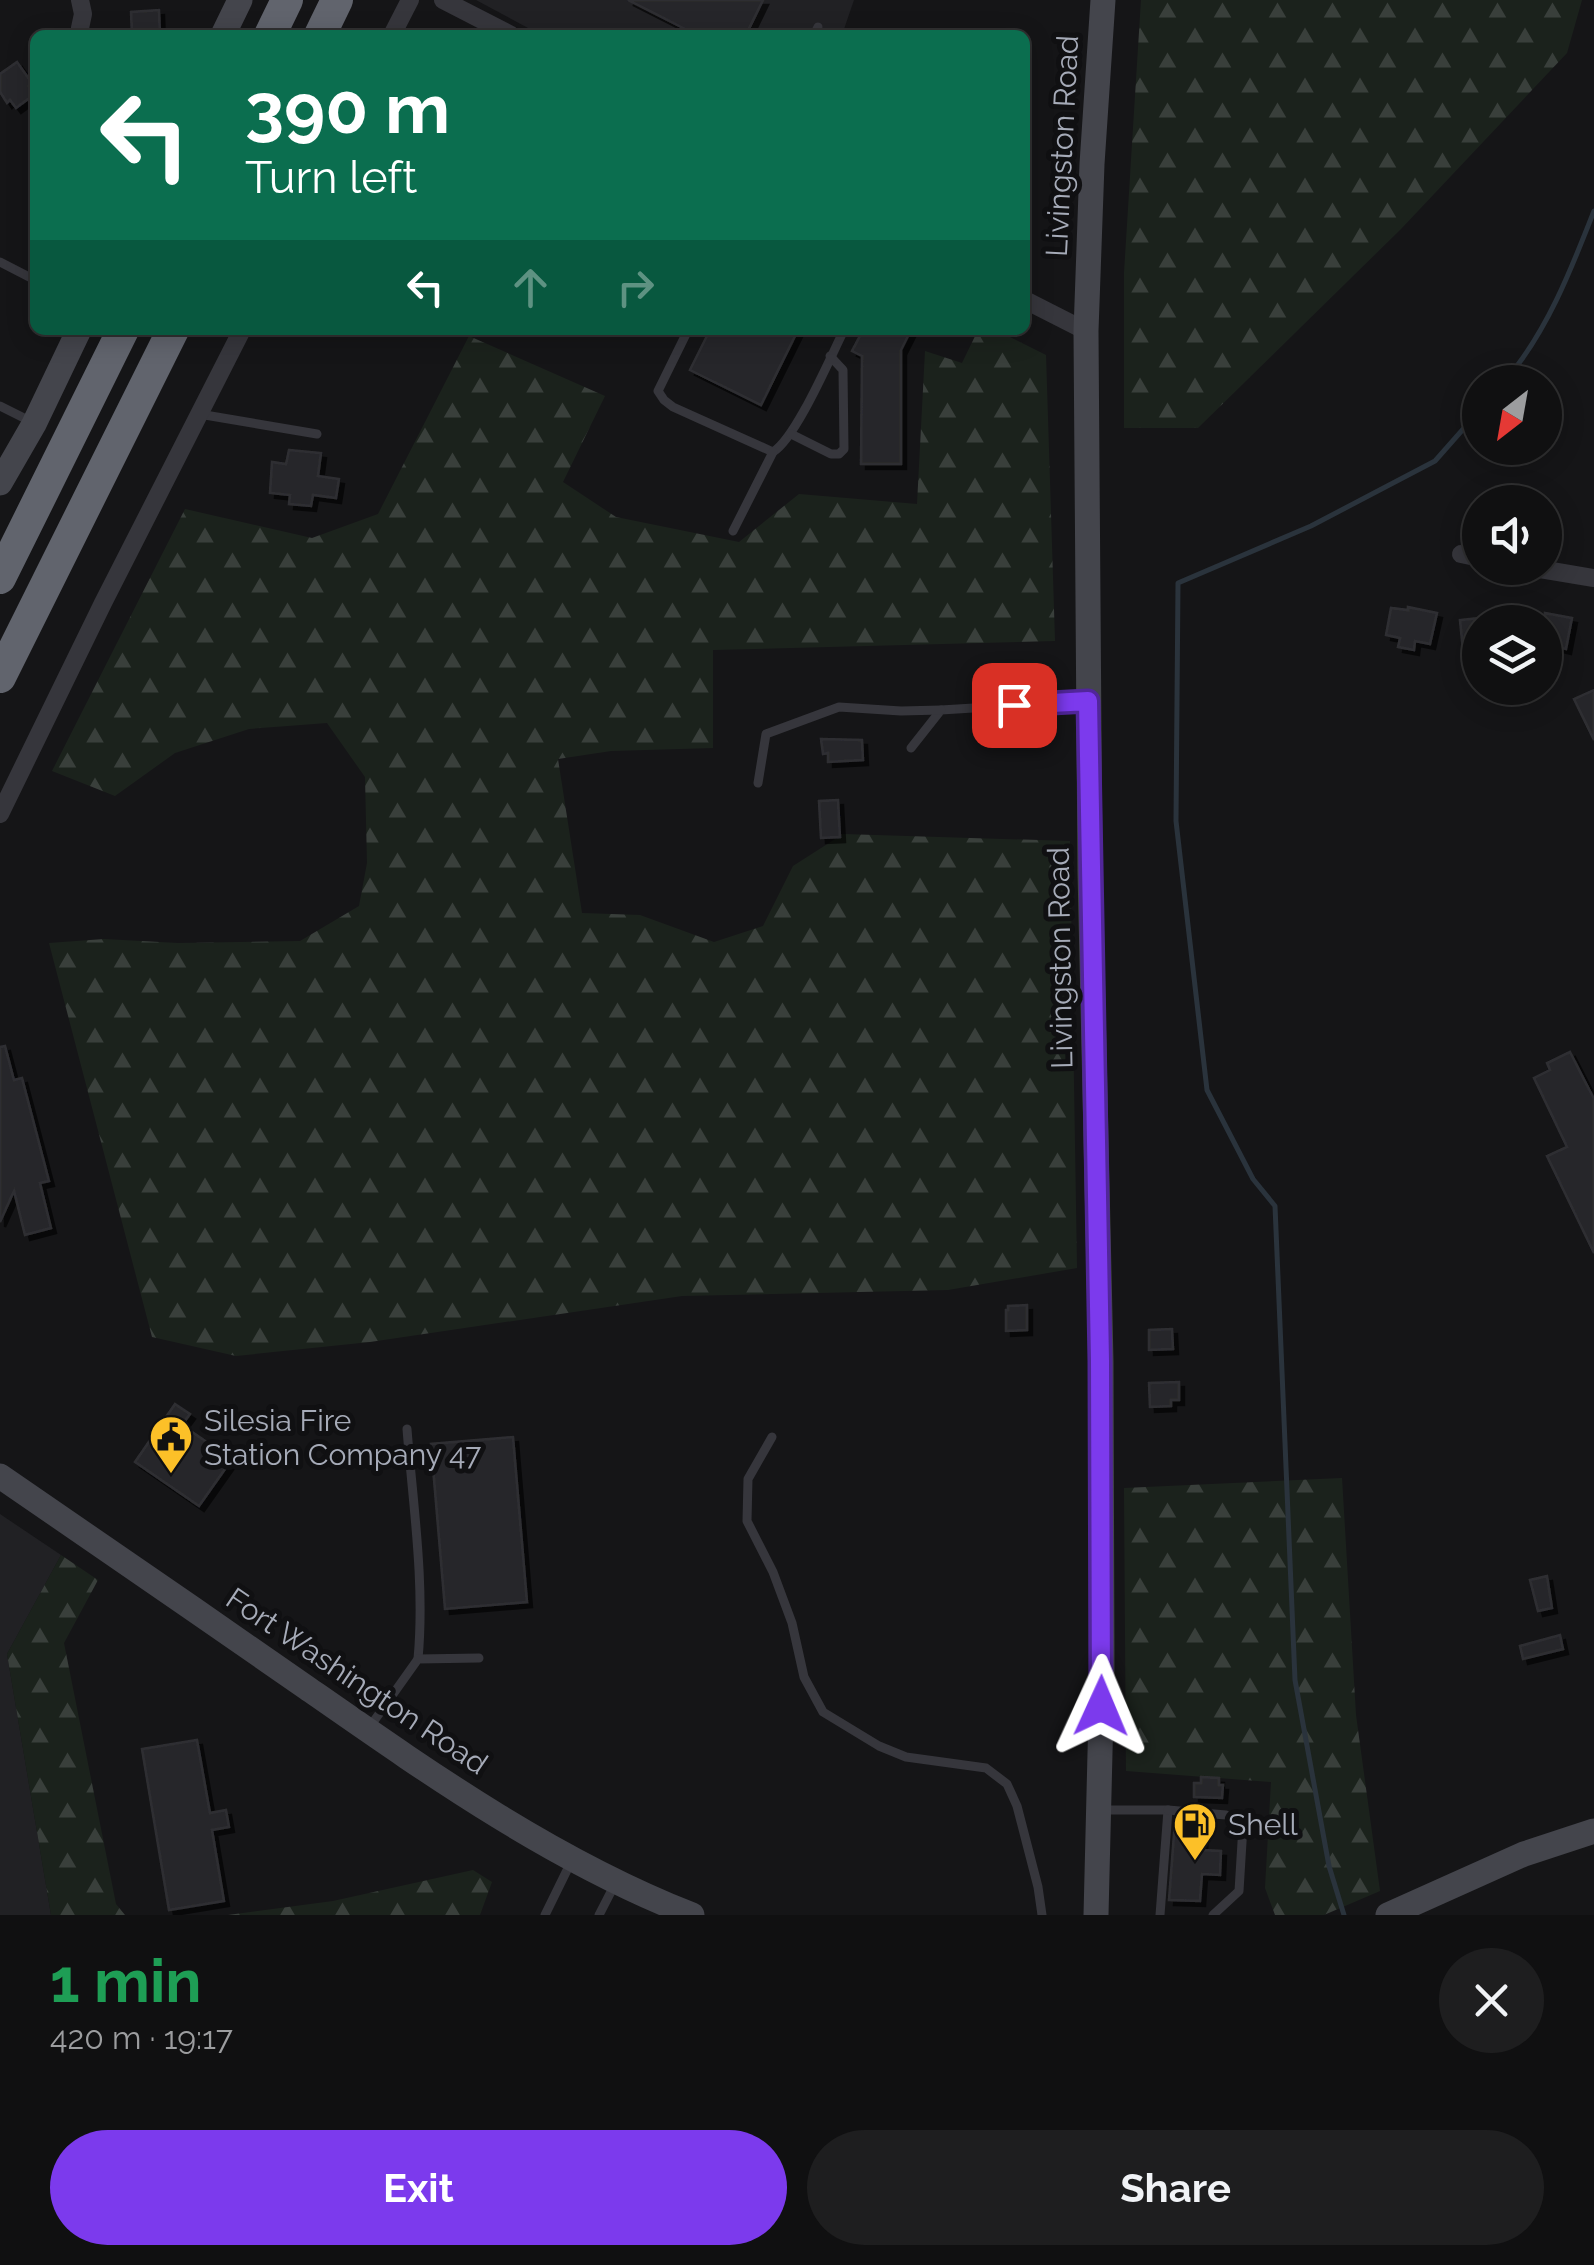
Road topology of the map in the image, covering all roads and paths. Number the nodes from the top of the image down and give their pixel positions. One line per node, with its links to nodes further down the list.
1 (80, 0): 8 (street)
2 (240, 0): 9 (main road)
3 (287, 0): 10 (highway)
4 (337, 0): 11 (highway)
5 (410, 0): 12 (street)
6 (443, 0): 13 (street)
7 (1103, 0): 17 (main road, Livingston Road)
8 (80, 28)
9 (225, 30)
10 (272, 30)
11 (322, 30)
12 (395, 30)
13 (501, 30)
14 (0, 262): 15 (lane)
15 (30, 277)
16 (1030, 303): 17 (street)
17 (1086, 332): 37 (main road, Livingston Road)
18 (78, 335): 27 (main road)
19 (121, 335): 34 (highway)
20 (171, 335): 36 (highway)
21 (239, 335): 26 (street)
22 (686, 335): 30 (lane)
23 (841, 335): 24 (lane)
24 (830, 356): 29 (lane); 29 (lane)
25 (0, 406): 27 (lane)
26 (199, 414): 28 (lane); 41 (street)
27 (34, 424): 31 (main road)
28 (317, 434)
29 (791, 434): 30 (lane)
30 (773, 452): 32 (lane)
31 (3, 469)
32 (733, 531)
33 (1562, 573): 35 (street)
34 (0, 578)
35 (1594, 578)
36 (0, 677)
37 (1088, 701): 38 (lane); 48 (main road, Livingston Road)
38 (941, 710): 39 (lane); 40 (lane)
39 (911, 748)
40 (758, 782)
41 (0, 814)
42 (407, 1429): 46 (lane)
43 (772, 1437): 57 (lane)
44 (0, 1476): 47 (main road, Fort Washington Road)
45 (480, 1658): 46 (lane)
46 (418, 1659): 47 (lane)
47 (368, 1730): 51 (main road, Fort Washington Road)
48 (1099, 1810): 49 (lane); 53 (main road, Livingston Road)
49 (1168, 1810): 58 (lane); 59 (lane)
50 (1594, 1831): 60 (main road)
51 (572, 1860): 52 (main road, Fort Washington Road); 54 (lane)
52 (616, 1882): 55 (lane); 56 (main road, Fort Washington Road)
53 (1100, 1908)
54 (545, 1915)
55 (600, 1915)
56 (692, 1915)
57 (1042, 1915)
58 (1160, 1915)
59 (1213, 1915)
60 (1388, 1915)

